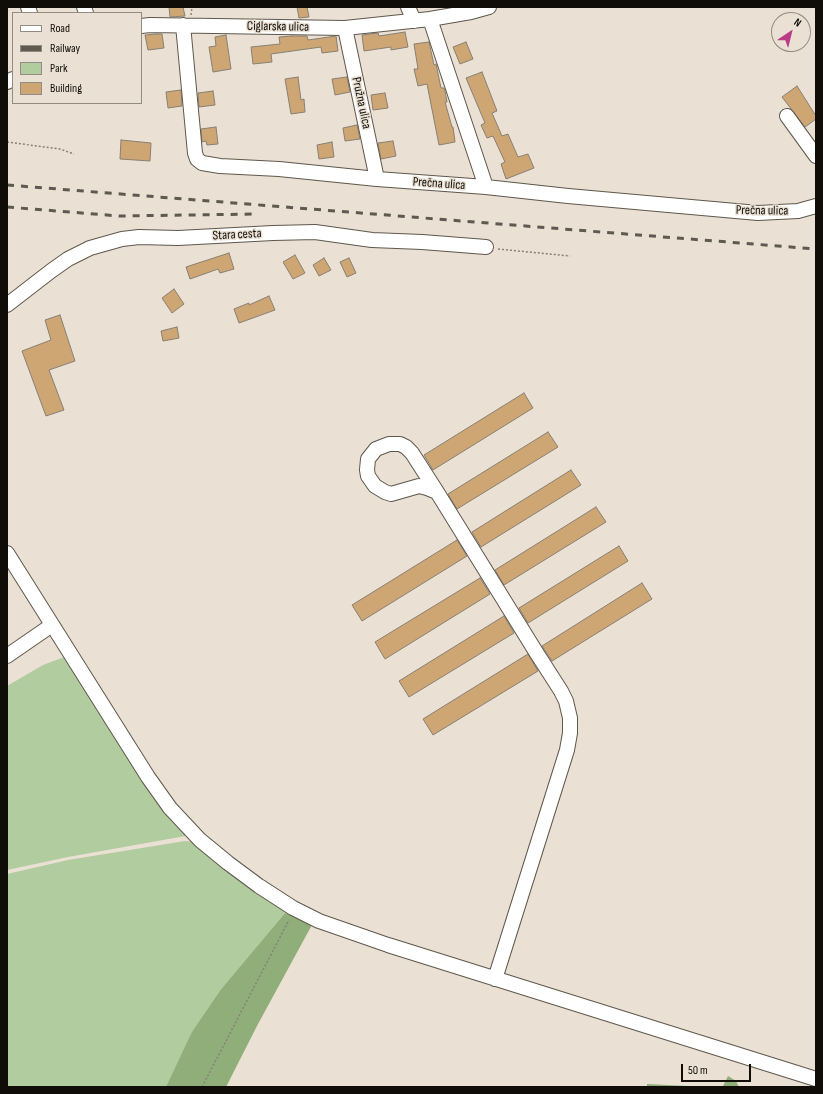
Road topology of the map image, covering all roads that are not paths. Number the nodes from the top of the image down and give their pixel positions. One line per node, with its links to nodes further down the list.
1 (408, 7): 4 (street)
2 (489, 7): 3 (street, Ciglarska ulica)
3 (430, 19): 4 (street, Ciglarska ulica); 11 (street)
4 (414, 21): 7 (street, Ciglarska ulica)
5 (183, 25): 6 (street, Ciglarska ulica); 7 (street, Ciglarska ulica); 10 (street, Prečna ulica)
6 (142, 26)
7 (345, 28): 10 (street, Pružna ulica)
8 (787, 116): 9 (street)
9 (816, 156)
10 (377, 179): 11 (street, Prečna ulica)
11 (486, 187): 12 (street, Prečna ulica)
12 (816, 206)
13 (486, 247): 14 (street, Stara cesta)
14 (7, 305)
15 (437, 492): 15 (street); 19 (street)
16 (7, 553): 17 (street)
17 (52, 625): 18 (street); 19 (street)
18 (7, 656)
19 (495, 979): 20 (street)
20 (816, 1078)

